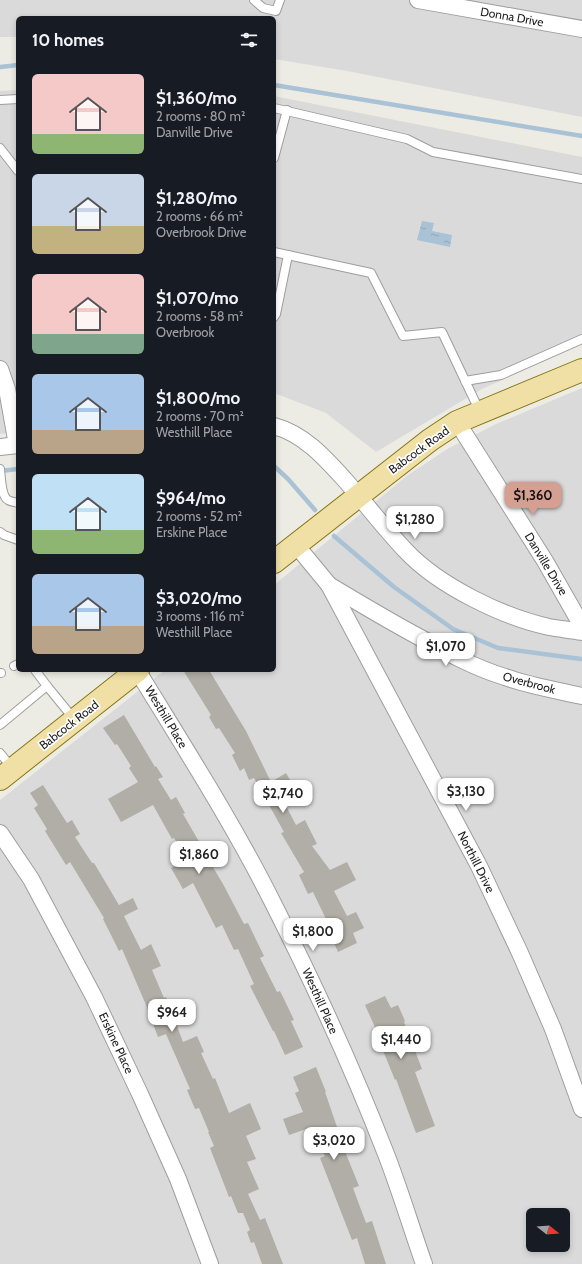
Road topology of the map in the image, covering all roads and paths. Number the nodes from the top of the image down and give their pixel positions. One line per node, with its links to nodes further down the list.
1 (254, 0): 2 (lane)
2 (280, 0)
3 (418, 0): 4 (street, Donna Drive)
4 (473, 5): 5 (street, Donna Drive)
5 (582, 30)
6 (16, 99): 7 (lane)
7 (0, 100)
8 (276, 108): 9 (lane)
9 (286, 110): 11 (lane); 13 (lane)
10 (0, 148): 12 (lane)
11 (276, 150)
12 (16, 168)
13 (582, 180)
14 (276, 252): 15 (lane)
15 (288, 255): 16 (lane); 20 (lane)
16 (276, 314)
17 (582, 339): 20 (lane)
18 (0, 369): 24 (street)
19 (582, 370): 21 (main road, Babcock Road)
20 (465, 381): 21 (lane)
21 (480, 413): 22 (main road, Babcock Road)
22 (458, 422): 29 (main road, Babcock Road); 36 (street, Danville Drive)
23 (276, 427): 29 (street)
24 (16, 434)
25 (16, 445): 26 (street)
26 (0, 447)
27 (0, 469): 28 (lane)
28 (2, 496): 30 (lane)
29 (359, 496): 33 (main road, Babcock Road); 37 (street)
30 (16, 502)
31 (0, 532): 32 (lane)
32 (16, 539)
33 (296, 545): 34 (main road, Babcock Road); 35 (street, Northill Drive)
34 (276, 560)
35 (329, 585): 42 (street, Overbrook); 47 (street, Northill Drive)
36 (582, 626)
37 (582, 632)
38 (37, 672): 41 (lane)
39 (135, 672): 43 (main road, Babcock Road)
40 (138, 672): 49 (street, Westhill Place)
41 (48, 686): 43 (lane); 44 (lane)
42 (582, 696)
43 (75, 720): 45 (main road, Babcock Road)
44 (0, 725)
45 (4, 767)
46 (0, 832): 48 (street, Erskine Place)
47 (582, 1109)
48 (210, 1264)
49 (424, 1264)

